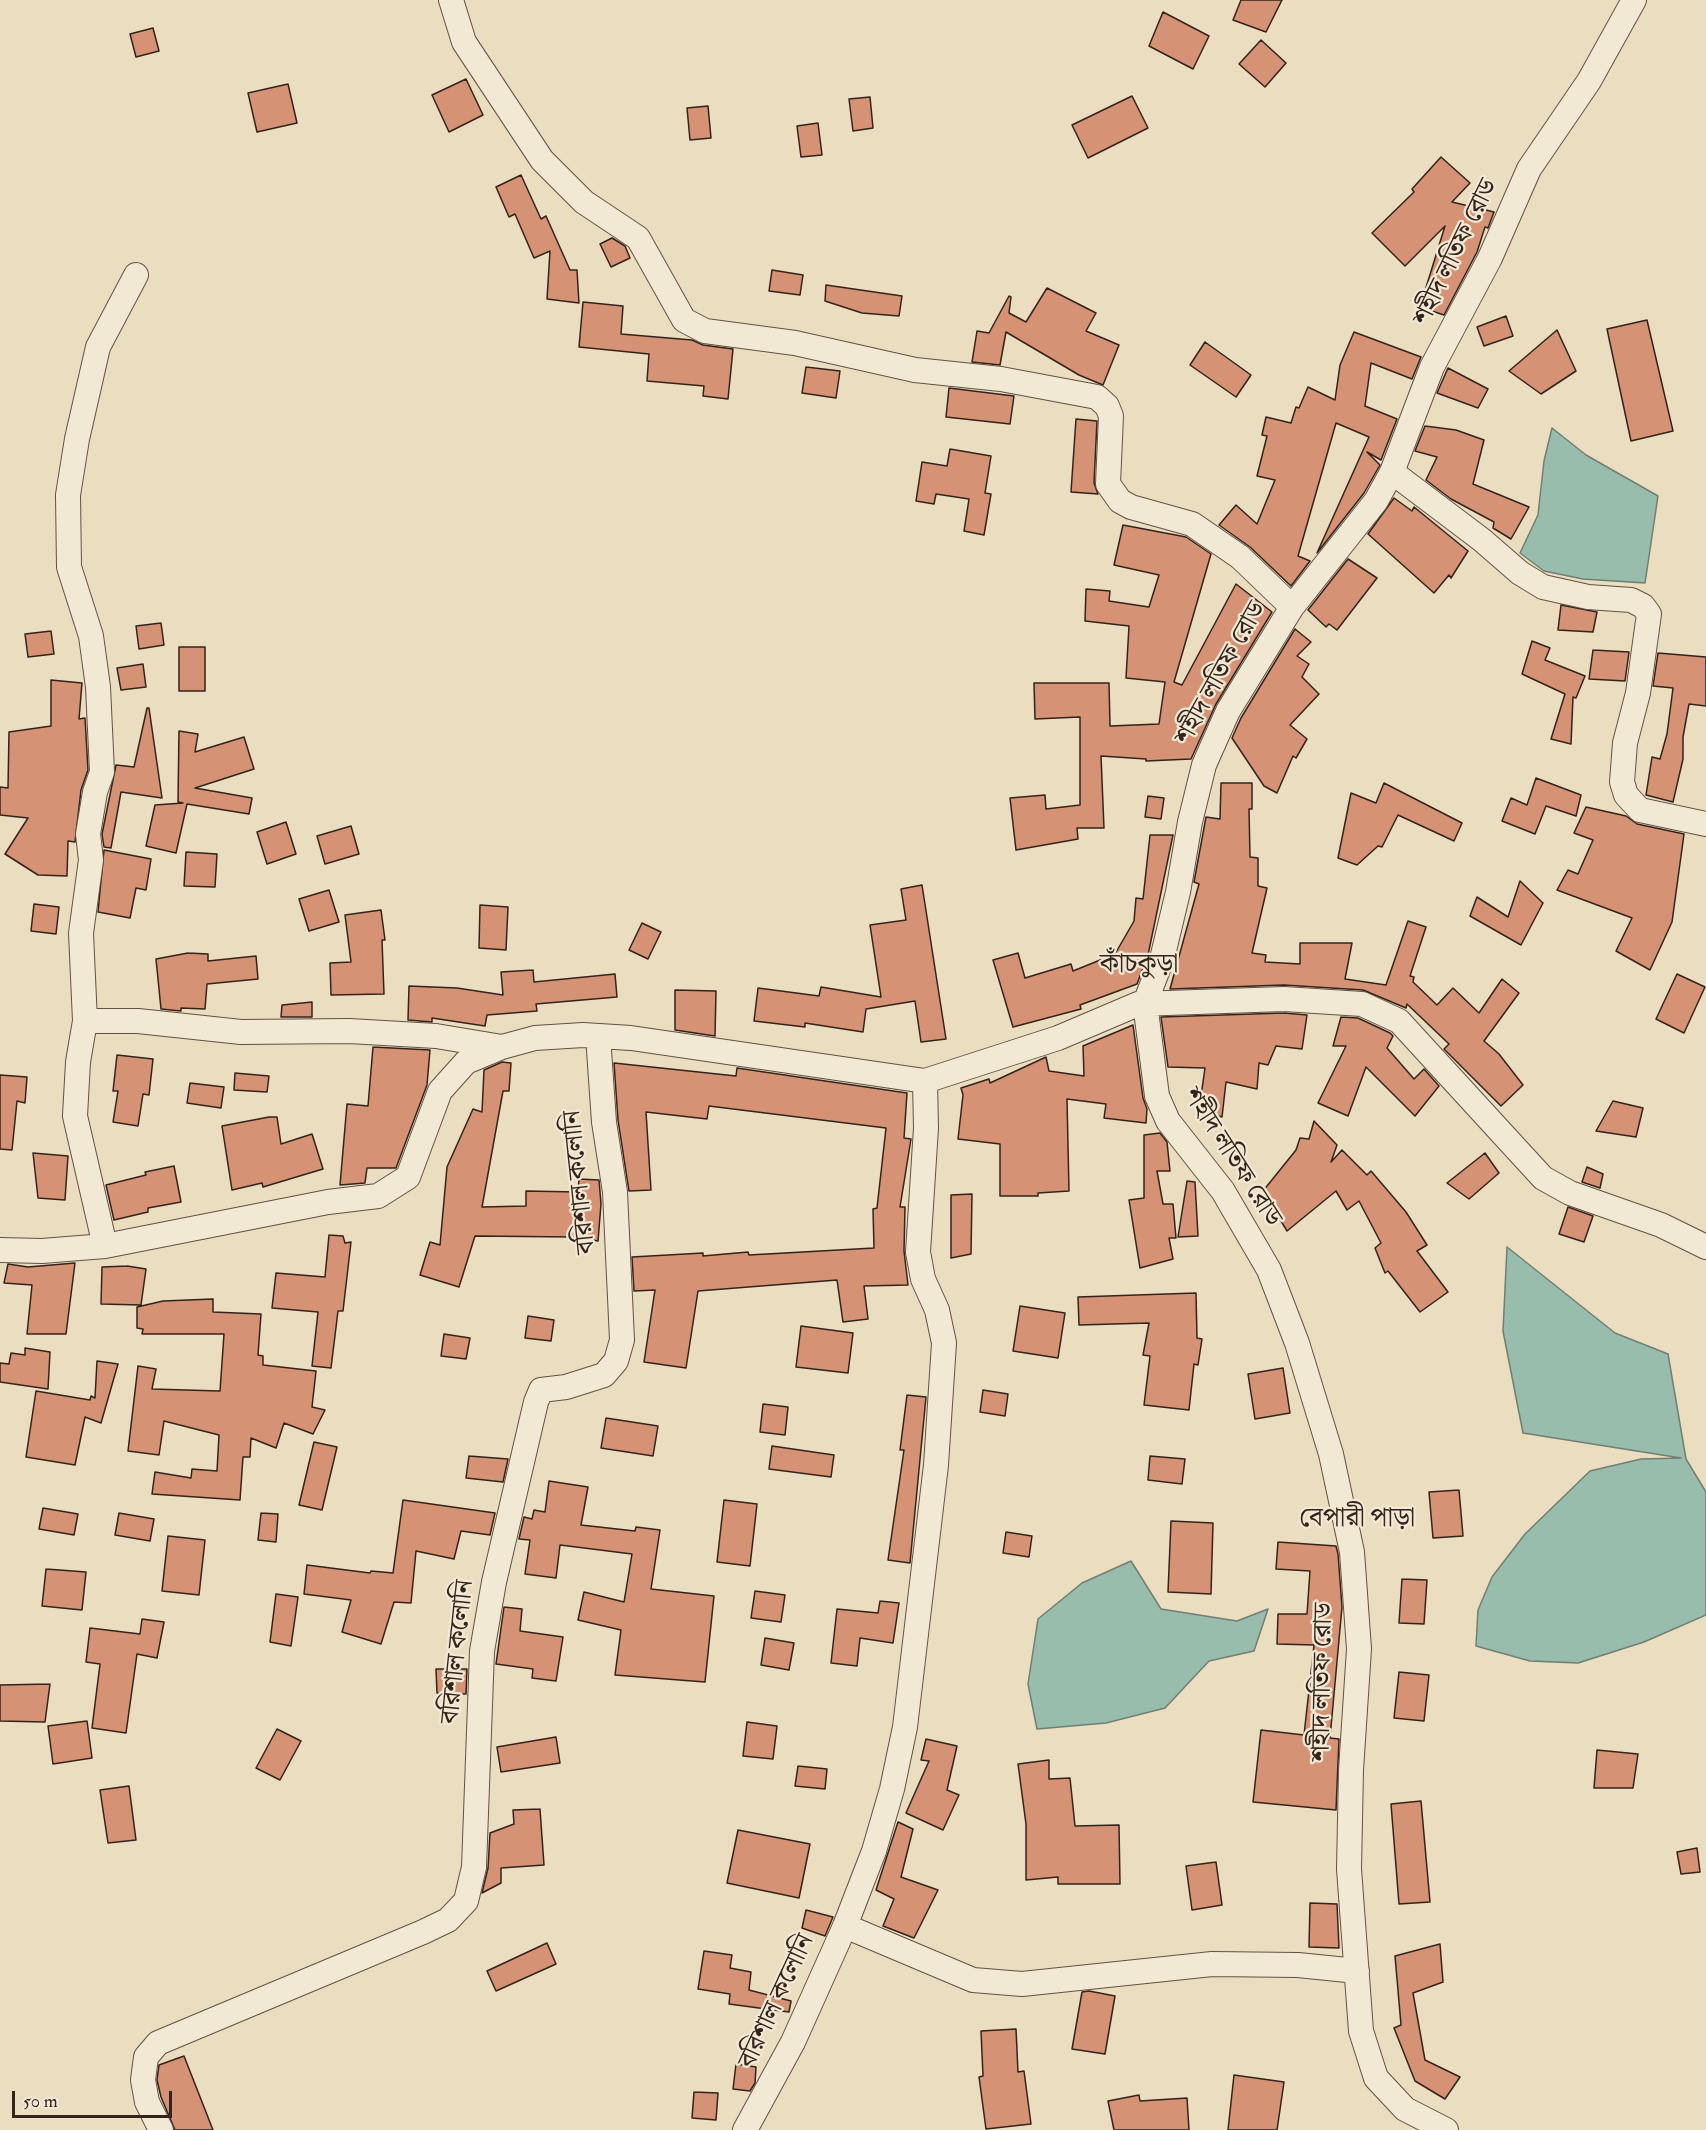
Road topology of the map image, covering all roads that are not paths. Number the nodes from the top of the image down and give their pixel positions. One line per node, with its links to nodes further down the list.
1 (451, 0): 5 (street)
2 (1634, 0): 4 (street, শহীদ লতিফ রোড)
3 (136, 275): 8 (street)
4 (1392, 472): 5 (street, শহীদ লতিফ রোড); 6 (street)
5 (1292, 607): 7 (street, শহীদ লতিফ রোড)
6 (1706, 824)
7 (1145, 1003): 11 (street); 13 (street); 16 (street, শহীদ লতিফ রোড)
8 (85, 1021): 10 (street); 12 (street)
9 (598, 1036): 10 (street); 11 (street); 17 (street, বরিশাল কলোনি)
10 (502, 1047): 12 (street)
11 (925, 1081): 15 (street, বরিশাল কলোনি)
12 (105, 1246): 14 (street)
13 (1706, 1247)
14 (0, 1250)
15 (845, 1926): 16 (street); 18 (street, বরিশাল কলোনি)
16 (1357, 1971): 19 (street, শহীদ লতিফ রোড)
17 (161, 2130)
18 (745, 2130)
19 (1446, 2130)

